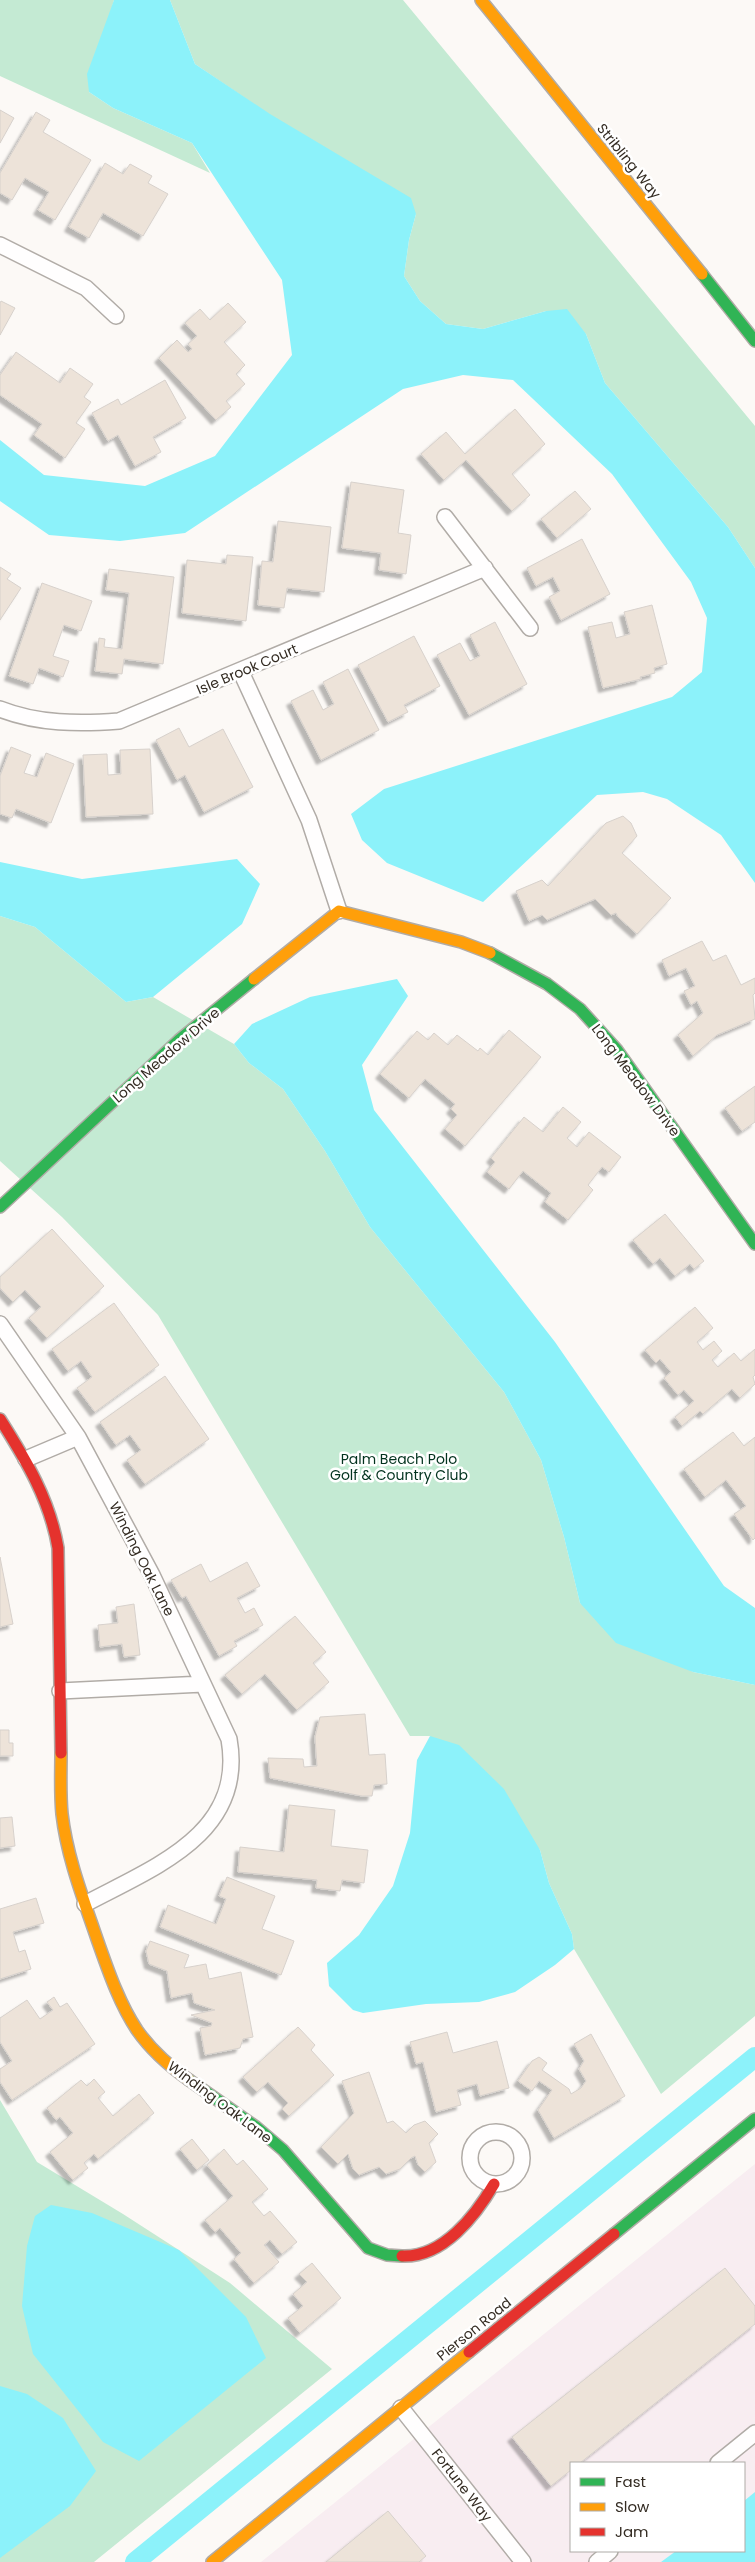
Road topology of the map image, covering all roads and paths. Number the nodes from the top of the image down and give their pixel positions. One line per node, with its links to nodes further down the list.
1 (480, 0): 4 (street, Stribling Way)
2 (0, 244): 3 (street)
3 (116, 316)
4 (755, 341)
5 (445, 517): 6 (street)
6 (485, 568): 7 (street); 8 (street, Isle Brook Court)
7 (530, 628)
8 (241, 672): 9 (street, Isle Brook Court); 10 (street)
9 (0, 709)
10 (340, 911): 11 (street, Long Meadow Drive); 12 (street, Long Meadow Drive)
11 (0, 1207)
12 (755, 1244)
13 (0, 1324): 16 (street, Winding Oak Lane)
14 (0, 1419): 17 (street, Winding Oak Lane)
15 (0, 1431): 17 (street, Winding Oak Lane)
16 (78, 1436): 18 (street); 19 (street, Winding Oak Lane)
17 (15, 1444): 18 (street, Winding Oak Lane)
18 (26, 1459): 20 (street, Winding Oak Lane)
19 (203, 1684): 20 (street); 21 (street, Winding Oak Lane)
20 (60, 1690): 21 (street, Winding Oak Lane)
21 (85, 1904): 23 (street, Winding Oak Lane)
22 (755, 2119): 24 (street, Pierson Road)
23 (494, 2184)
24 (401, 2408): 28 (street, Pierson Road); 29 (street, Fortune Way)
25 (755, 2433): 26 (street)
26 (719, 2462)
27 (609, 2552): 30 (street)
28 (212, 2562)
29 (523, 2562)
30 (596, 2562)

